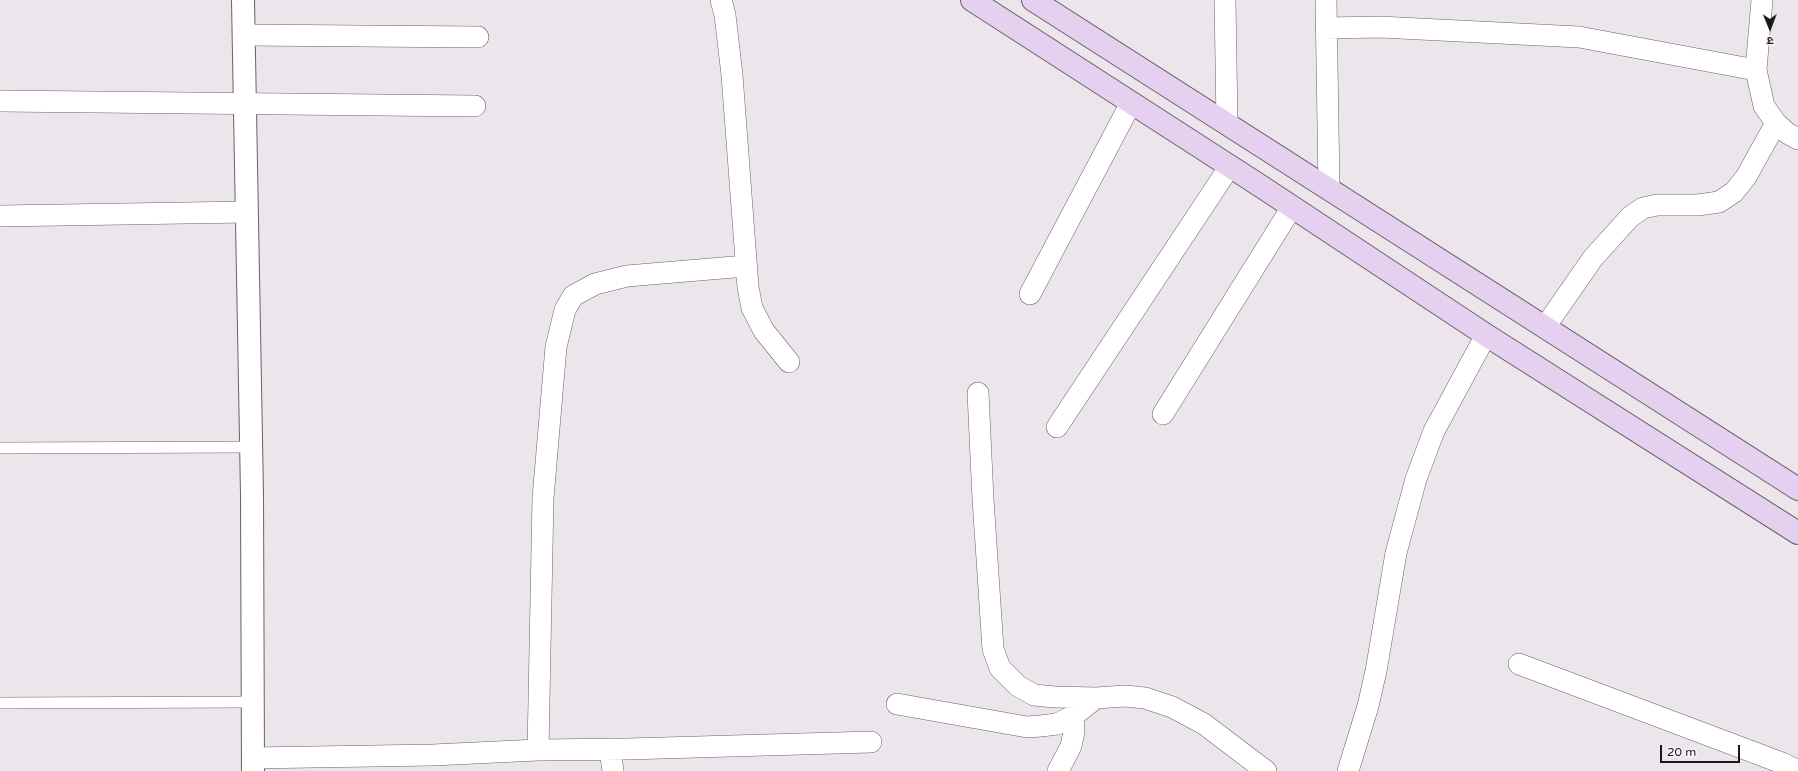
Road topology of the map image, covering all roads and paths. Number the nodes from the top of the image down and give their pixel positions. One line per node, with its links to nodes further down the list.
1 (243, 0): 9 (street)
2 (721, 0): 24 (street)
3 (972, 0): 13 (main road)
4 (1033, 0): 16 (main road)
5 (1225, 0): 16 (street)
6 (1326, 0): 8 (street)
7 (1762, 0): 11 (street)
8 (1326, 28): 11 (street); 20 (street)
9 (244, 35): 10 (street); 14 (street)
10 (478, 37)
11 (1756, 70): 17 (street)
12 (0, 101): 14 (street)
13 (1132, 103): 19 (main road); 25 (street)
14 (245, 105): 15 (street); 22 (street)
15 (475, 106)
16 (1227, 123): 20 (main road)
17 (1776, 124): 18 (street); 26 (street)
18 (1798, 139)
19 (1230, 166): 21 (main road); 31 (street)
20 (1329, 188): 26 (main road)
21 (1292, 207): 27 (main road); 30 (street)
22 (247, 212): 23 (street); 32 (street)
23 (0, 216)
24 (746, 266): 28 (street); 44 (street)
25 (1030, 294)
26 (1545, 327): 34 (main road)
27 (1486, 335): 35 (main road); 49 (street)
28 (789, 362)
29 (978, 393): 37 (street)
30 (1163, 414)
31 (1057, 427)
32 (251, 447): 33 (lane); 38 (street)
33 (0, 448)
34 (1798, 490)
35 (1798, 533)
36 (1519, 664): 50 (street)
37 (1096, 698): 41 (street); 48 (street)
38 (252, 702): 39 (lane); 45 (street)
39 (0, 703)
40 (897, 704): 41 (street)
41 (1073, 716): 47 (street)
42 (871, 742): 43 (street)
43 (610, 749): 44 (street); 46 (street)
44 (538, 750): 45 (street)
45 (253, 765)
46 (613, 771)
47 (1058, 771)
48 (1266, 771)
49 (1348, 771)
50 (1798, 771)

